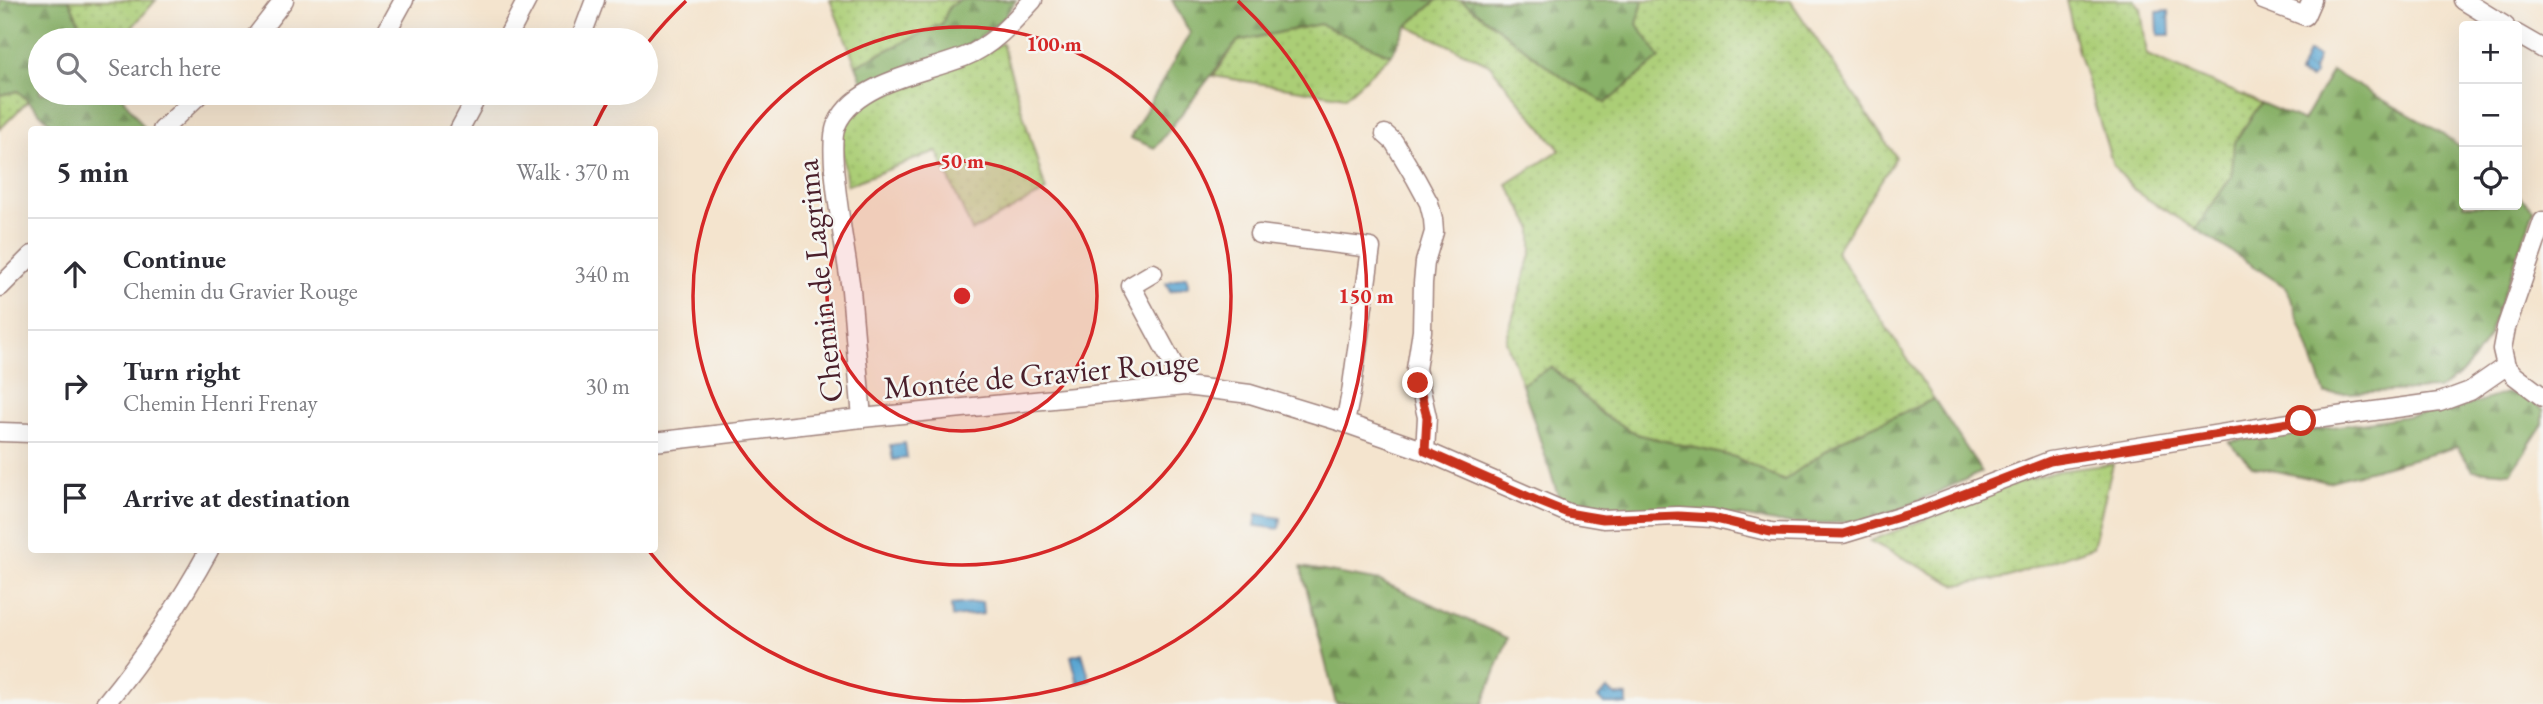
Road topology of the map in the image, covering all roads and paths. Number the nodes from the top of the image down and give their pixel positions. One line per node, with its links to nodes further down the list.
1 (284, 0): 10 (street)
2 (404, 0): 11 (street)
3 (527, 0): 12 (street)
4 (595, 0): 13 (street)
5 (1033, 0): 29 (street, Chemin de Lagrima)
6 (2263, 0): 7 (street)
7 (2312, 0)
8 (2463, 0): 9 (street)
9 (2497, 21)
10 (262, 28)
11 (389, 28)
12 (512, 28)
13 (584, 28)
14 (2522, 37): 15 (street)
15 (2543, 49)
16 (188, 105): 18 (street)
17 (473, 105): 19 (street)
18 (166, 126)
19 (461, 126)
20 (1385, 134): 34 (street)
21 (2543, 221): 26 (street)
22 (1259, 234): 30 (street)
23 (28, 260): 25 (street)
24 (1153, 273): 27 (street)
25 (0, 287)
26 (2506, 366): 28 (street); 34 (street, Montée de Gravier Rouge)
27 (1185, 386): 29 (street, Montée de Gravier Rouge); 30 (street, Montée de Gravier Rouge)
28 (2543, 397)
29 (862, 418): 33 (street, Montée de Gravier Rouge)
30 (1345, 423): 34 (street, Montée de Gravier Rouge)
31 (0, 432): 32 (street)
32 (28, 433)
33 (658, 442)
34 (1425, 451)
35 (207, 553): 36 (street)
36 (106, 704)

